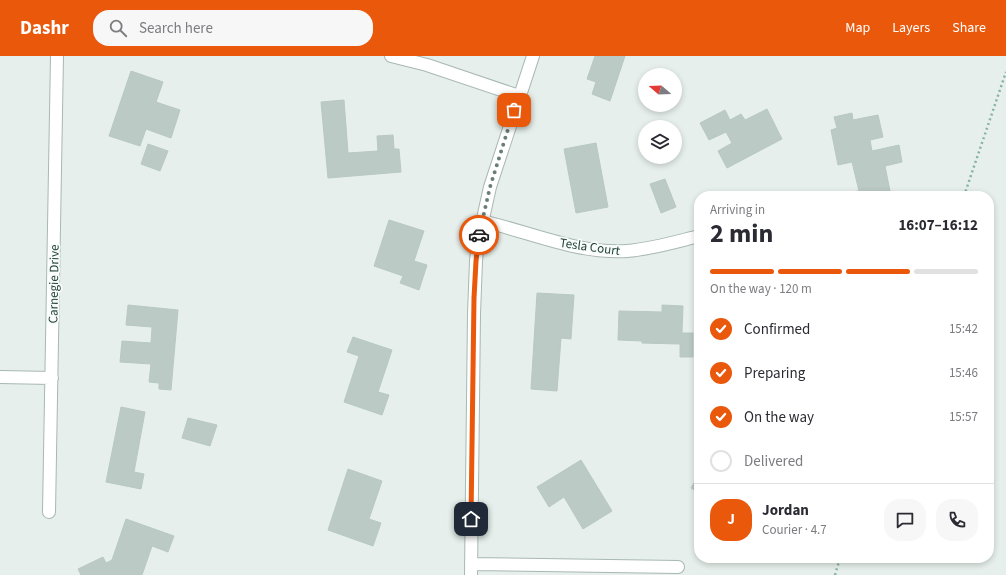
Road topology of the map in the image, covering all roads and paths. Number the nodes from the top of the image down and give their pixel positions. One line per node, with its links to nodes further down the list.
1 (57, 56): 10 (street, Carnegie Drive)
2 (391, 56): 5 (street)
3 (533, 56): 5 (street)
4 (1006, 72): 6 (path)
5 (519, 96): 7 (street)
6 (966, 191)
7 (482, 221): 8 (street, Tesla Court); 14 (street)
8 (694, 237)
9 (0, 377): 10 (street)
10 (52, 378): 11 (street, Carnegie Drive)
11 (49, 512)
12 (839, 563): 15 (path)
13 (678, 567): 14 (street)
14 (471, 569)
15 (835, 575)

